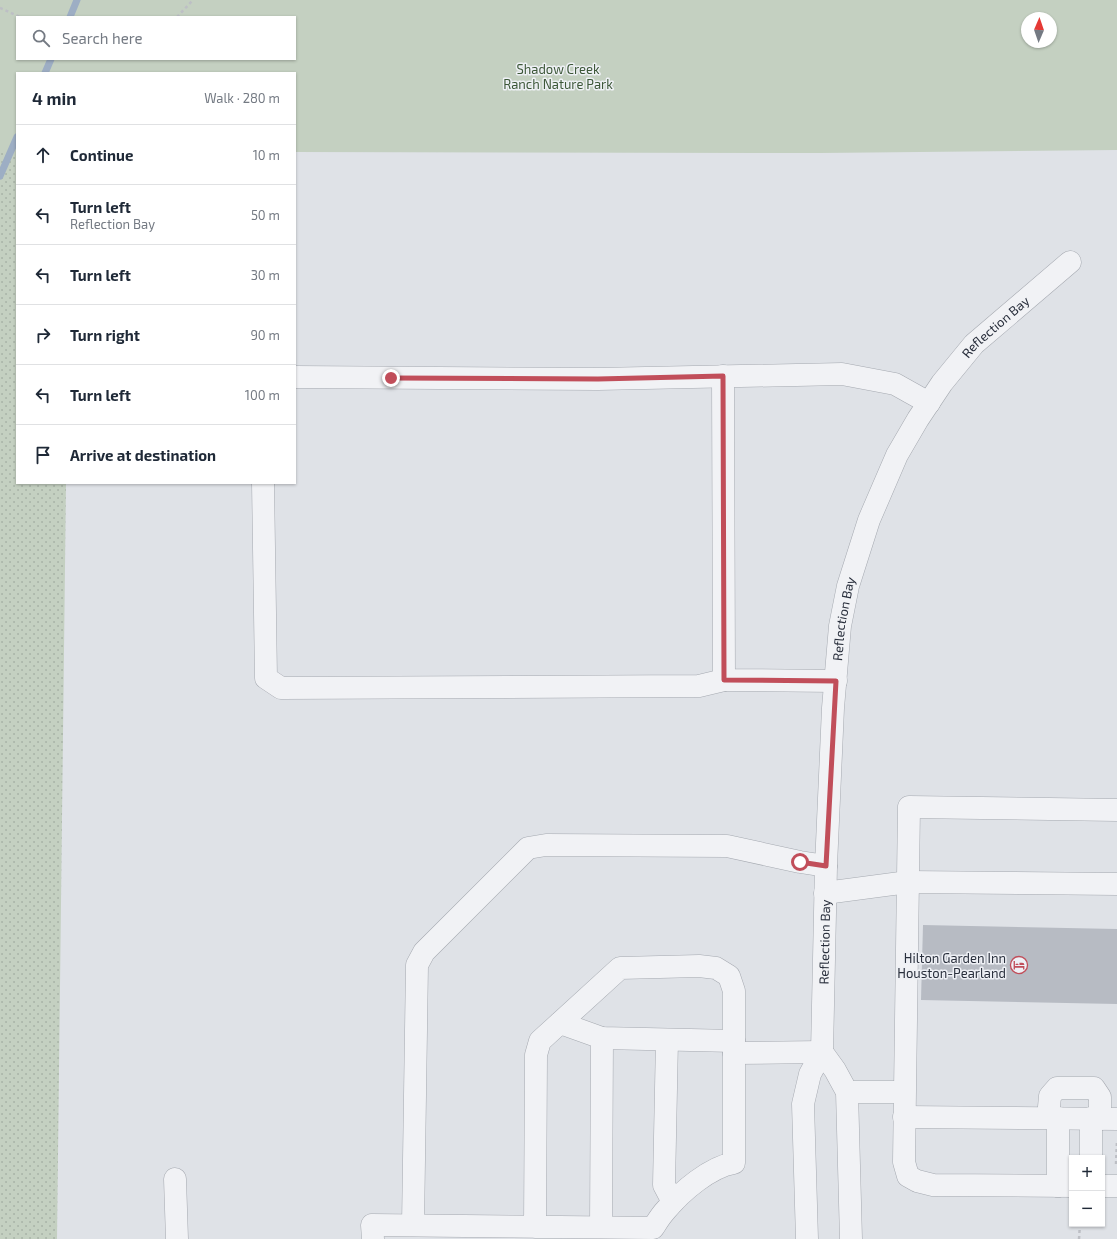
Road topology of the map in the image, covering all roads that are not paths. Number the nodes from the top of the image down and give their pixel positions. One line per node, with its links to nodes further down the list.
1 (1070, 262): 4 (street, Reflection Bay)
2 (723, 376): 3 (street); 4 (street); 6 (street)
3 (296, 378)
4 (929, 403): 7 (street, Reflection Bay)
5 (263, 484): 6 (street)
6 (724, 680): 7 (street)
7 (836, 681): 9 (street, Reflection Bay)
8 (1117, 810): 10 (street)
9 (826, 866): 12 (street, Reflection Bay); 29 (street)
10 (908, 882): 11 (street); 12 (street); 19 (street)
11 (1117, 884)
12 (826, 893): 17 (street, Reflection Bay)
13 (560, 1023): 14 (street); 16 (street); 30 (street)
14 (602, 1038): 15 (street); 31 (street)
15 (667, 1040): 16 (street); 28 (street)
16 (734, 1047): 17 (street); 28 (street)
17 (822, 1052): 18 (street); 34 (street, Reflection Bay)
18 (847, 1092): 19 (street); 35 (street)
19 (904, 1092): 20 (street)
20 (904, 1117): 21 (street); 25 (street)
21 (1053, 1118): 22 (street); 22 (street); 25 (street)
22 (1103, 1119): 23 (street)
23 (1092, 1155)
24 (175, 1179): 32 (street)
25 (1065, 1186)
26 (1105, 1186): 27 (street)
27 (1117, 1186)
28 (673, 1202): 31 (street)
29 (412, 1225): 30 (street); 33 (street)
30 (535, 1227): 31 (street)
31 (601, 1227)
32 (177, 1239)
33 (373, 1239)
34 (807, 1239)
35 (851, 1239)

